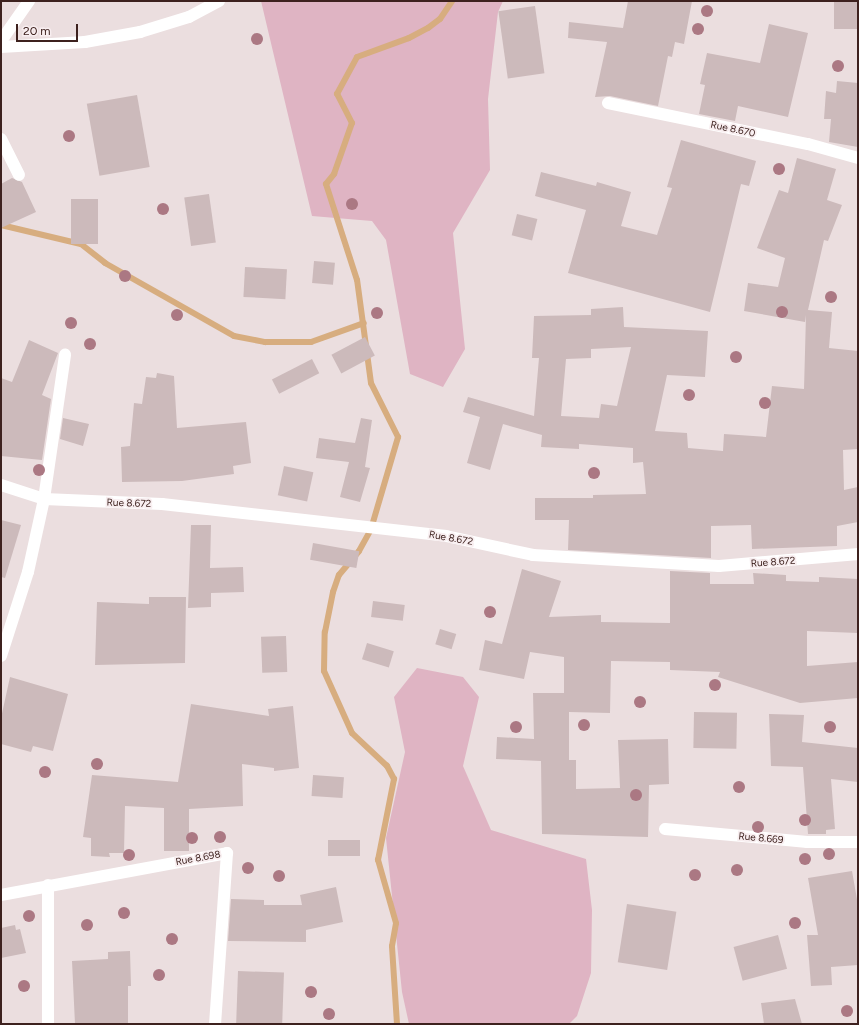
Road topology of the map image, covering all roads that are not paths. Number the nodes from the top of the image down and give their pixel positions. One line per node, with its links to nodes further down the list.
1 (29, 1): 3 (street)
2 (219, 1): 4 (street)
3 (1, 41)
4 (1, 47)
5 (608, 103): 7 (street, Rue 8.670)
6 (1, 139): 8 (street)
7 (858, 158)
8 (19, 175)
9 (65, 355): 11 (street)
10 (1, 486): 11 (street, Rue 8.672)
11 (44, 499): 12 (street, Rue 8.672); 13 (street)
12 (858, 554)
13 (1, 656)
14 (665, 829): 15 (street, Rue 8.669)
15 (858, 842)
16 (48, 885): 17 (street, Rue 8.698); 18 (street); 19 (street, Rue 8.698)
17 (1, 895)
18 (48, 1024)
19 (215, 1024)

